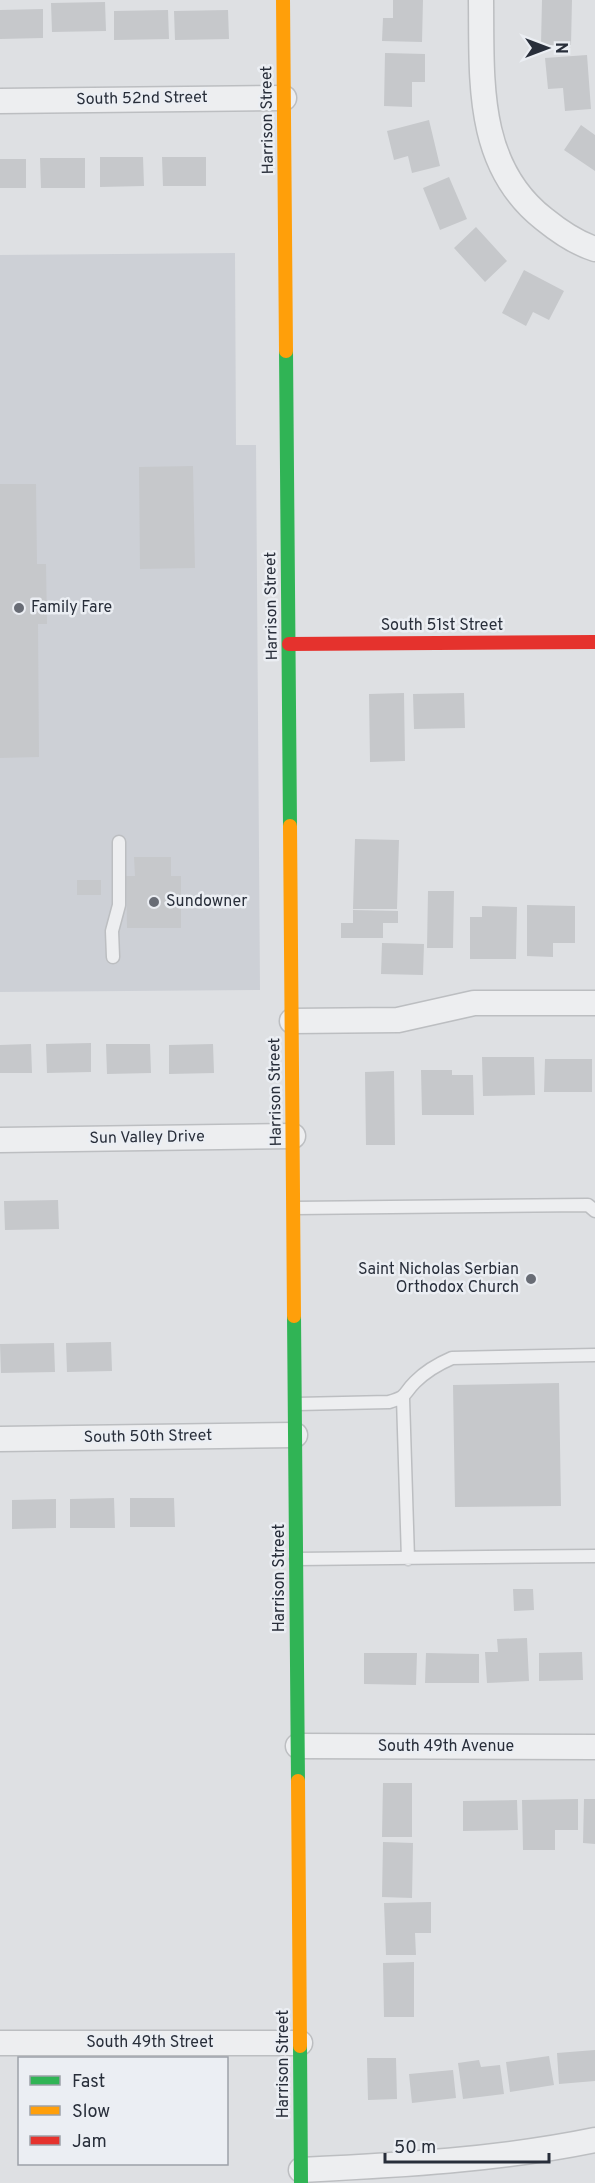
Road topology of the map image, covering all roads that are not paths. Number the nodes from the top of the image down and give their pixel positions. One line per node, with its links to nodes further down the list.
1 (283, 0): 3 (main road, Harrison Street)
2 (481, 0): 5 (street)
3 (284, 98): 4 (street, South 52nd Street); 7 (main road, Harrison Street)
4 (0, 101)
5 (595, 249)
6 (595, 642): 7 (main road, South 51st Street)
7 (289, 644): 11 (main road, Harrison Street)
8 (119, 842): 9 (lane)
9 (112, 957)
10 (595, 1003): 11 (street)
11 (292, 1021): 12 (main road, Harrison Street)
12 (293, 1136): 13 (street, Sun Valley Drive); 14 (main road, Harrison Street)
13 (0, 1140)
14 (293, 1208): 15 (lane); 18 (main road, Harrison Street)
15 (595, 1211)
16 (595, 1355): 17 (lane)
17 (403, 1398): 18 (lane); 23 (lane)
18 (295, 1404): 19 (main road, Harrison Street)
19 (295, 1436): 20 (street, South 50th Street); 22 (main road, Harrison Street)
20 (0, 1439)
21 (595, 1556): 23 (lane)
22 (296, 1559): 23 (lane); 24 (main road, Harrison Street)
23 (408, 1559)
24 (298, 1746): 25 (street, South 49th Avenue); 27 (main road, Harrison Street)
25 (595, 1748)
26 (0, 2043): 27 (street, South 49th Street)
27 (300, 2043): 29 (main road, Harrison Street)
28 (595, 2140): 29 (street)
29 (301, 2176)

